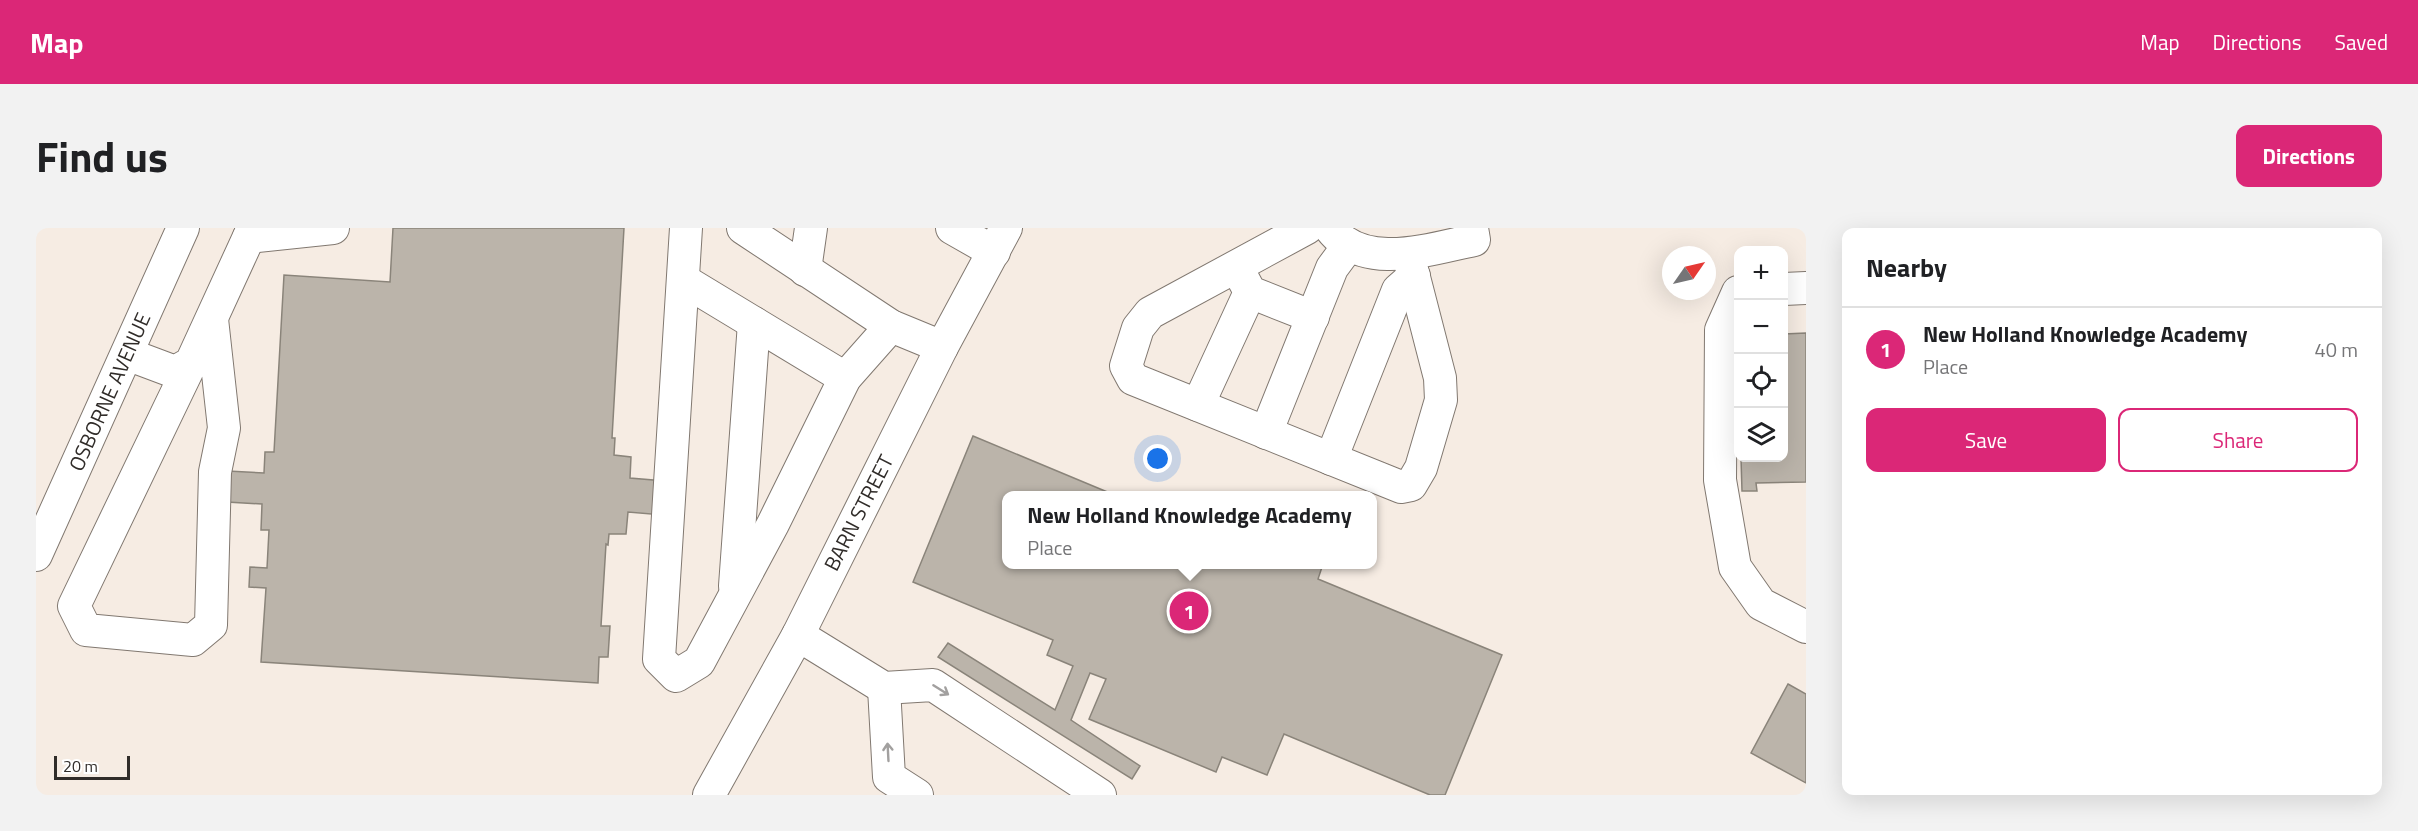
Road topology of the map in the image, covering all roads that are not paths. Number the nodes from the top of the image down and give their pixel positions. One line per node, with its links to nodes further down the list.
1 (183, 228): 24 (street, OSBORNE AVENUE)
2 (333, 228): 8 (street)
3 (686, 228): 15 (street)
4 (743, 228): 13 (street)
5 (811, 228): 13 (street)
6 (952, 228): 11 (street)
7 (1307, 228): 14 (street)
8 (251, 233): 20 (street)
9 (1473, 234): 12 (street)
10 (1339, 237): 12 (street); 19 (street)
11 (1000, 240): 23 (street, BARN STREET)
12 (1411, 265): 29 (street); 29 (street)
13 (805, 270): 22 (street)
14 (1243, 279): 19 (street); 27 (street); 27 (street)
15 (683, 280): 21 (street); 31 (street)
16 (1806, 288): 17 (street)
17 (1788, 289)
18 (1734, 300): 32 (street)
19 (1313, 317): 28 (street)
20 (212, 319): 25 (street); 25 (street)
21 (754, 323): 26 (street); 31 (street)
22 (891, 326): 23 (street); 26 (street)
23 (942, 347): 33 (street, BARN STREET)
24 (127, 354): 25 (street); 30 (street, OSBORNE AVENUE)
25 (191, 363)
26 (845, 378): 31 (street)
27 (1197, 405): 28 (street)
28 (1266, 433): 29 (street)
29 (1331, 459)
30 (36, 555)
31 (734, 598)
32 (1806, 627)
33 (798, 635): 34 (street); 35 (street, BARN STREET)
34 (884, 688): 36 (street, one-way to 34); 37 (street, one-way to 37)
35 (709, 795)
36 (917, 795)
37 (1100, 795)

